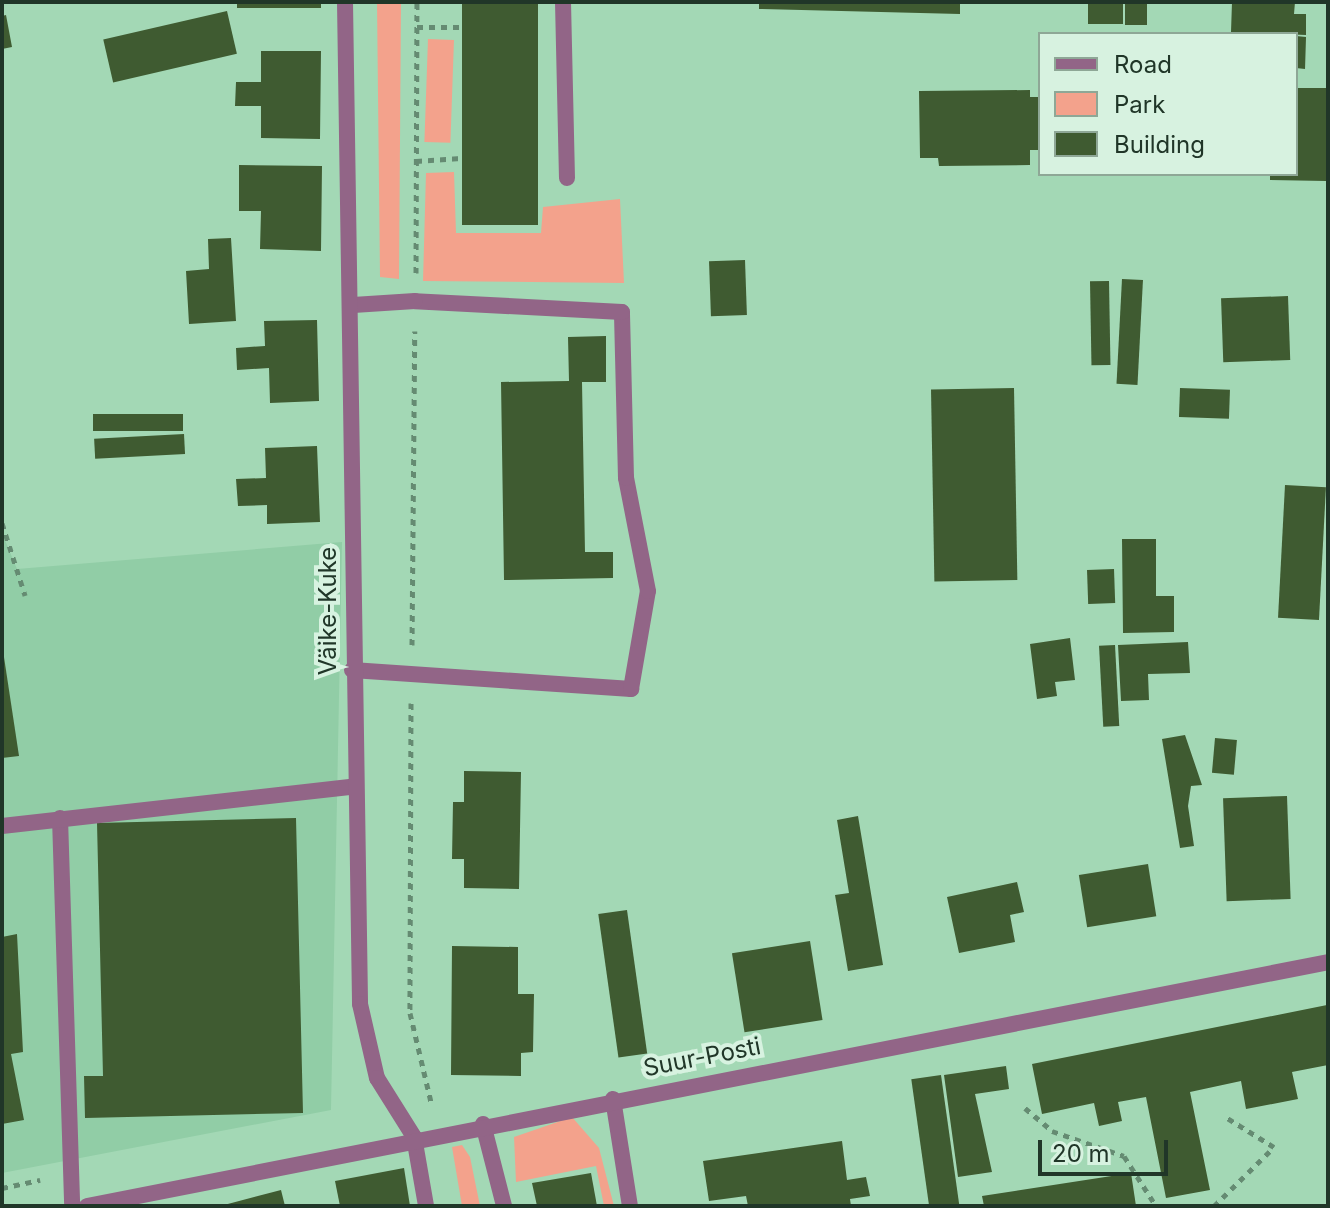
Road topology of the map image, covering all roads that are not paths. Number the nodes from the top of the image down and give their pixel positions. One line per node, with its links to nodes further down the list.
1 (345, 2): 4 (street, Väike-Kuke)
2 (563, 2): 3 (street)
3 (567, 178)
4 (353, 305): 5 (street, Väike-Kuke); 5 (street)
5 (352, 670): 6 (street, Väike-Kuke)
6 (352, 787): 7 (street); 12 (street, Väike-Kuke)
7 (60, 818): 8 (street); 13 (street)
8 (2, 826)
9 (1328, 962): 10 (street, Suur-Posti)
10 (613, 1099): 11 (street, Suur-Posti); 17 (street)
11 (483, 1124): 12 (street, Suur-Posti); 16 (street)
12 (414, 1137): 14 (street, Suur-Posti); 15 (street, Väike-Kuke)
13 (72, 1206)
14 (87, 1206)
15 (426, 1206)
16 (504, 1206)
17 (630, 1206)

